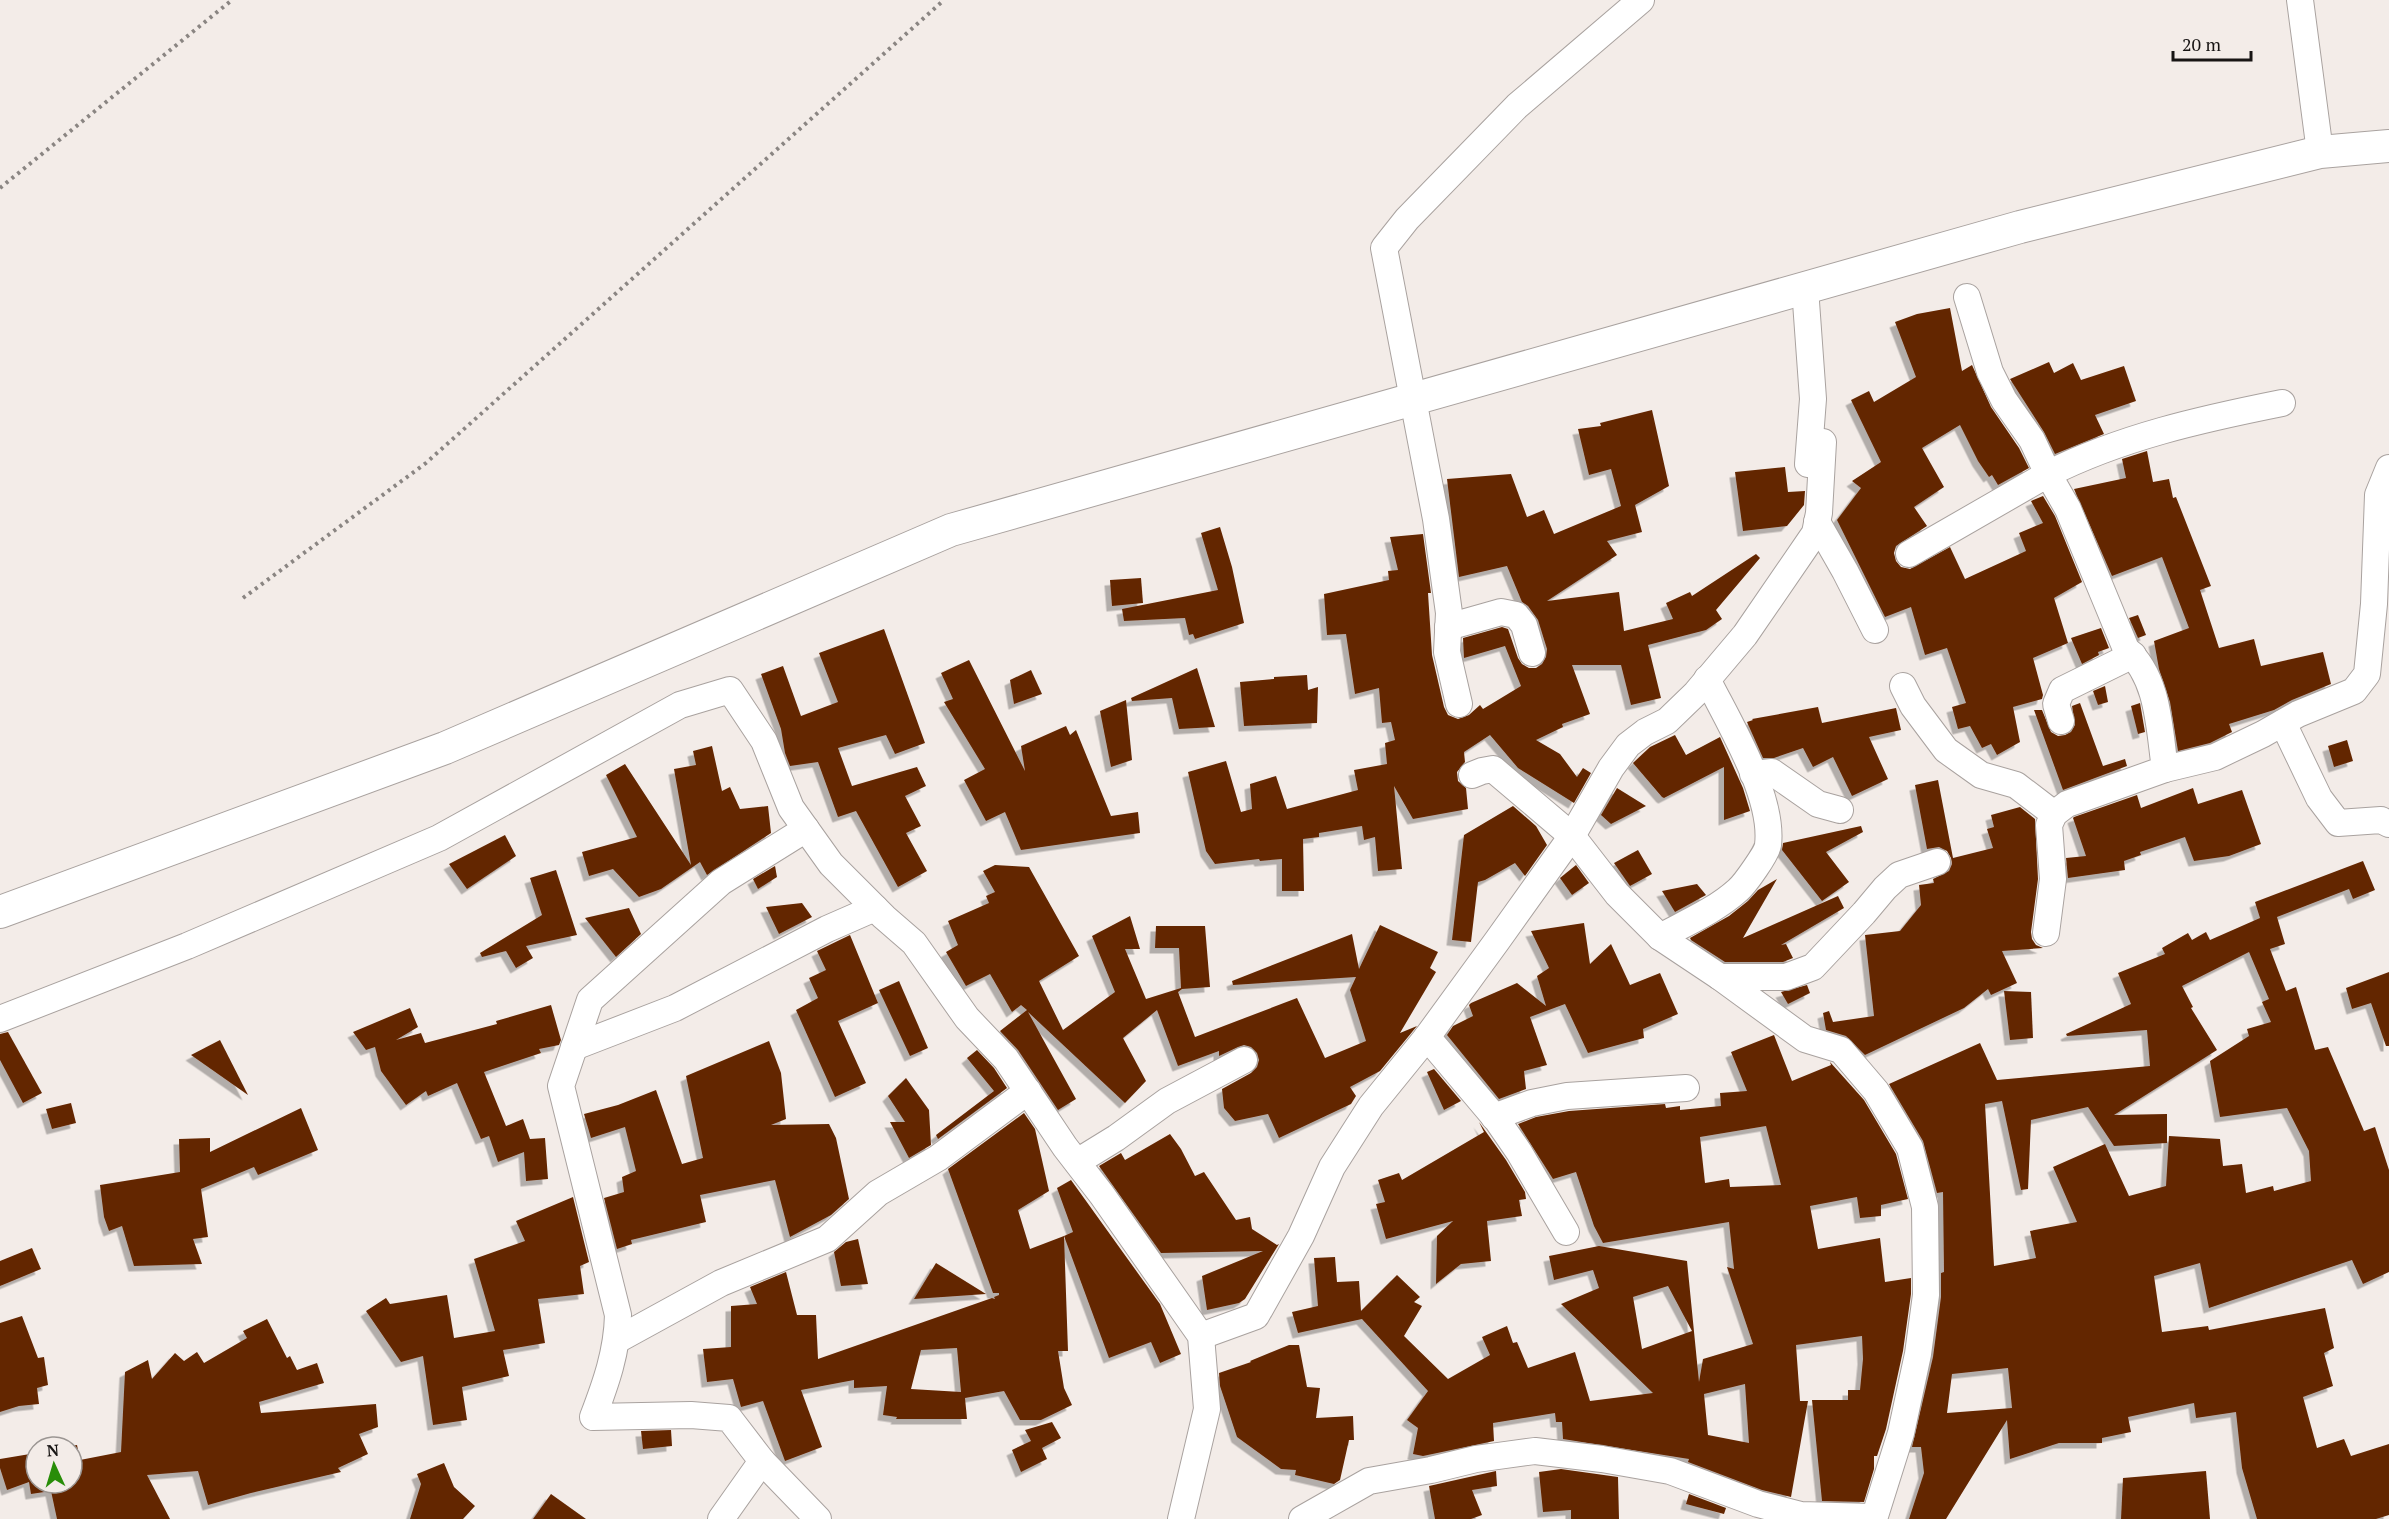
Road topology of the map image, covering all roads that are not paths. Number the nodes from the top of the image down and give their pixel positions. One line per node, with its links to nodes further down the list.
1 (1641, 0): 7 (street)
2 (2300, 0): 4 (street)
3 (2389, 146): 4 (street)
4 (2320, 152): 5 (street)
5 (1805, 288): 7 (street); 12 (street)
6 (1967, 297): 11 (street)
7 (1413, 399): 15 (street); 34 (street)
8 (2282, 403): 11 (street)
9 (1823, 442): 13 (street)
10 (2389, 468): 23 (street)
11 (2048, 474): 14 (street); 18 (street)
12 (1807, 483)
13 (1817, 522): 16 (street); 19 (street)
14 (1908, 554)
15 (1448, 627): 17 (street); 21 (street)
16 (1875, 630)
17 (1532, 653)
18 (2133, 655): 22 (street); 24 (street)
19 (1707, 679): 25 (street); 31 (street)
20 (1903, 686): 28 (street)
21 (1459, 704)
22 (2061, 721)
23 (2283, 723): 24 (street); 29 (street)
24 (2165, 769): 28 (street)
25 (1753, 774): 27 (street); 36 (street)
26 (1472, 776): 31 (street)
27 (1840, 810)
28 (2054, 814): 35 (street)
29 (2389, 824)
30 (806, 829): 33 (street); 38 (street); 40 (street)
31 (1572, 836): 36 (street); 39 (street)
32 (1937, 862): 37 (street)
33 (875, 909): 40 (street); 43 (street)
34 (0, 912)
35 (2046, 933)
36 (1660, 937): 37 (street)
37 (1720, 977): 54 (street)
38 (0, 1018)
39 (1427, 1037): 44 (street); 47 (street)
40 (574, 1047): 48 (street)
41 (1244, 1060): 45 (street)
42 (1686, 1088): 44 (street)
43 (1028, 1092): 45 (street); 48 (street)
44 (1494, 1117): 46 (street)
45 (1077, 1162): 47 (street)
46 (1566, 1232)
47 (1201, 1336): 53 (street)
48 (617, 1340): 49 (street)
49 (762, 1461): 51 (street); 52 (street)
50 (1310, 1517): 54 (street)
51 (721, 1519)
52 (818, 1519)
53 (1181, 1519)
54 (1873, 1519)

